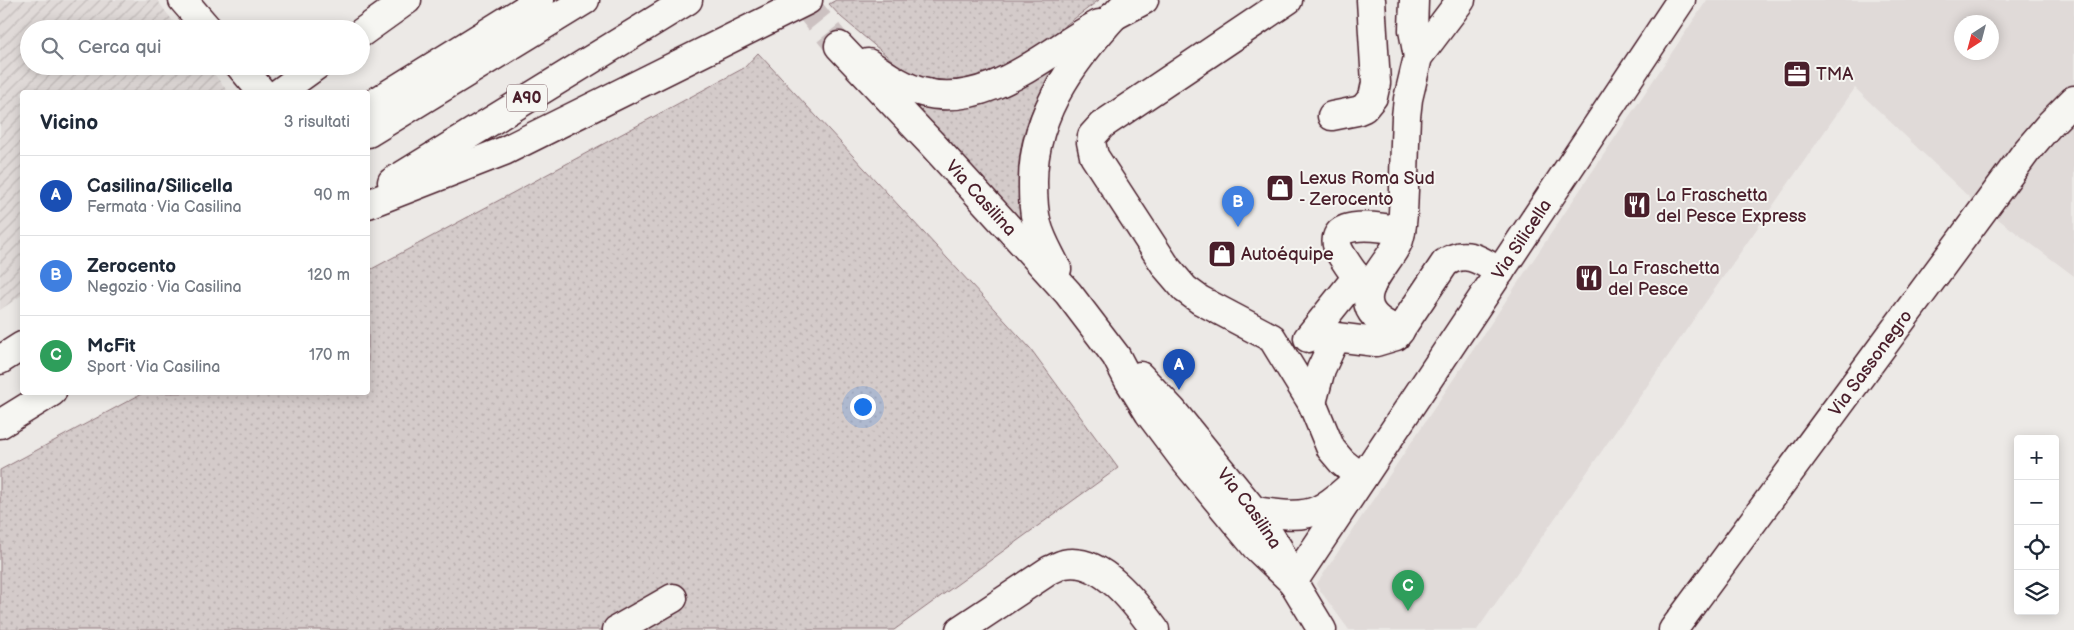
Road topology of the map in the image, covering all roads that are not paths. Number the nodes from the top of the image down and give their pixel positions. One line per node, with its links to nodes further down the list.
1 (183, 0): 14 (main road)
2 (407, 0): 15 (main road)
3 (540, 0): 22 (main road)
4 (585, 0): 24 (main road)
5 (688, 0): 25 (main road, A90)
6 (808, 0): 26 (main road)
7 (1144, 0): 13 (main road)
8 (1288, 0): 32 (main road)
9 (1371, 0): 23 (main road)
10 (1414, 0): 16 (main road)
11 (1461, 0): 16 (main road)
12 (1680, 0): 28 (main road, Via Silicella)
13 (1120, 8): 30 (main road); 30 (main road, Via Casilina)
14 (200, 20)
15 (370, 27)
16 (1418, 57): 27 (main road)
17 (248, 75): 19 (main road)
18 (304, 75): 20 (main road)
19 (260, 90)
20 (283, 90)
21 (2074, 100): 49 (main road, Via Sassonegro)
22 (370, 106)
23 (1332, 116)
24 (370, 132)
25 (370, 196)
26 (370, 203)
27 (1401, 231): 29 (main road); 29 (main road)
28 (1500, 272): 31 (main road); 41 (main road, Via Silicella)
29 (1363, 282): 31 (main road); 33 (main road)
30 (1068, 293): 36 (main road, Via Casilina)
31 (1400, 331): 34 (main road)
32 (1272, 338): 33 (main road); 39 (main road)
33 (1308, 338): 34 (main road)
34 (1336, 338): 39 (main road)
35 (20, 347): 37 (main road)
36 (1116, 356): 42 (main road, Via Casilina); 43 (main road, Via Casilina)
37 (0, 360)
38 (47, 395): 40 (main road)
39 (1312, 403): 41 (main road)
40 (0, 424)
41 (1362, 478): 42 (main road, Via Silicella); 43 (main road, Via Silicella)
42 (1254, 511): 43 (main road, Via Casilina)
43 (1293, 582): 48 (main road, Via Casilina)
44 (673, 598): 45 (main road)
45 (616, 630)
46 (960, 630): 47 (main road)
47 (1155, 630)
48 (1322, 630)
49 (1673, 630)

